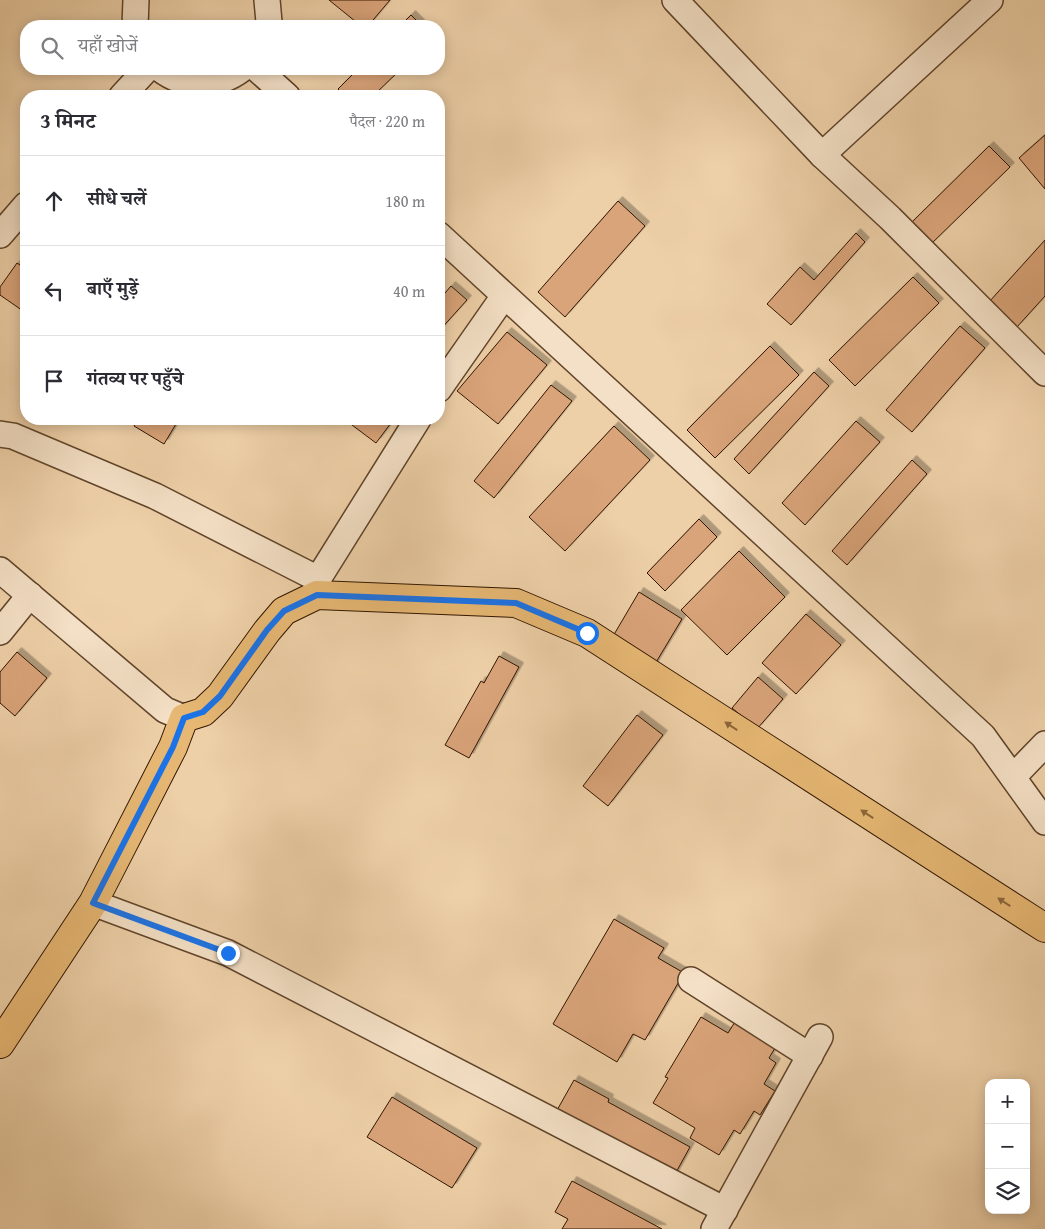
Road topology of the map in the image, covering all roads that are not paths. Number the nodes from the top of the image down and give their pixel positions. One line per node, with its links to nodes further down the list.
1 (136, 0): 5 (street)
2 (267, 0): 6 (street)
3 (674, 0): 13 (street)
4 (990, 0): 13 (street)
5 (135, 20)
6 (269, 20)
7 (141, 75): 11 (street)
8 (168, 75): 9 (street)
9 (234, 75)
10 (264, 75): 12 (street)
11 (128, 90)
12 (281, 90)
13 (822, 155): 18 (street)
14 (20, 212): 15 (street)
15 (0, 235)
16 (445, 241): 17 (street)
17 (504, 296): 19 (street); 28 (street)
18 (1045, 373)
19 (445, 380)
20 (414, 425): 23 (street)
21 (0, 434): 23 (street)
22 (0, 570): 24 (street)
23 (317, 587): 26 (main road); 31 (main road, one-way to 23)
24 (30, 595): 25 (street); 26 (street)
25 (0, 632)
26 (184, 718): 30 (main road)
27 (1045, 744): 28 (street)
28 (1013, 777): 29 (street)
29 (1045, 822)
30 (93, 903): 33 (main road); 34 (street)
31 (1045, 928)
32 (691, 980): 34 (street)
33 (0, 1044)
34 (720, 1219)

